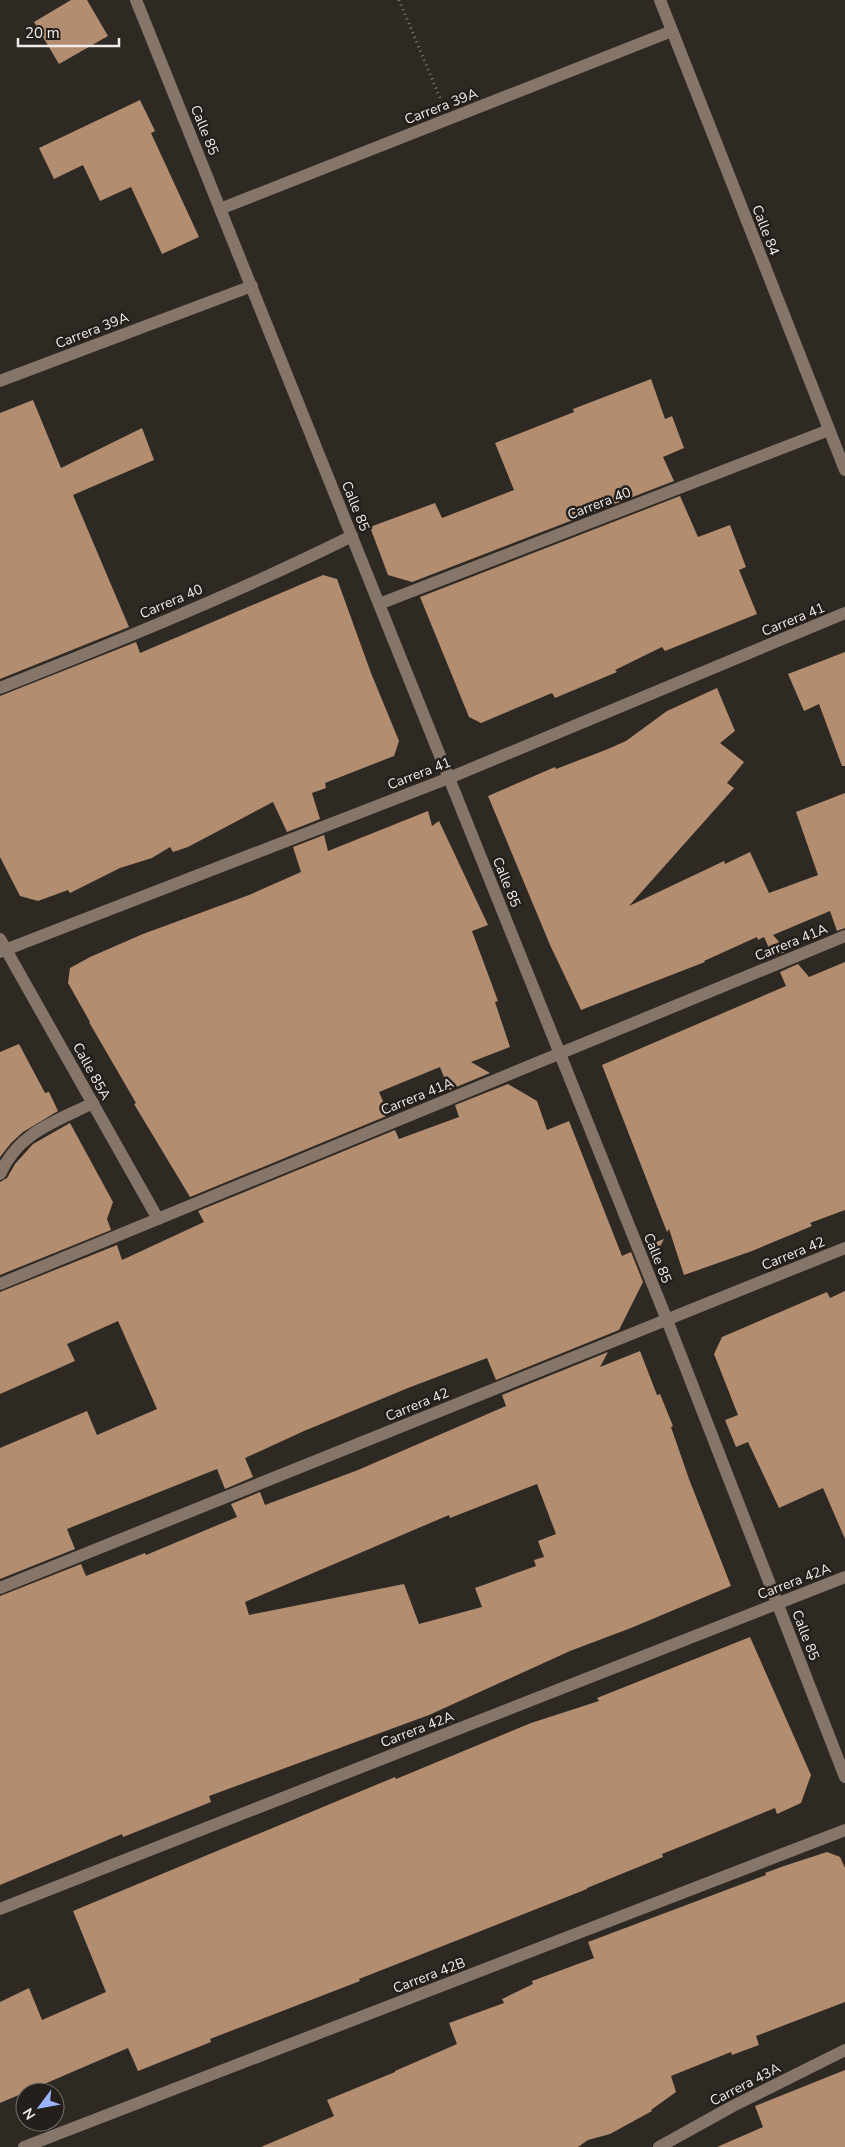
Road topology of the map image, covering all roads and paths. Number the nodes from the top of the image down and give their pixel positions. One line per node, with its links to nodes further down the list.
1 (136, 0): 6 (street, Calle 85)
2 (399, 0): 5 (path)
3 (660, 0): 4 (street, Calle 84)
4 (672, 31): 5 (street, Carrera 39A); 9 (street, Calle 84)
5 (448, 119): 6 (street, Carrera 39A)
6 (220, 209): 7 (street, Calle 85)
7 (252, 286): 8 (street, Carrera 39A); 11 (street, Calle 85)
8 (0, 381)
9 (829, 430): 10 (street, Calle 84); 12 (street, Carrera 40)
10 (845, 470)
11 (352, 536): 12 (street, Calle 85); 14 (street, Carrera 40)
12 (379, 604): 15 (street, Calle 85)
13 (845, 613): 15 (street, Carrera 41)
14 (0, 688)
15 (449, 778): 17 (street, Carrera 41); 18 (street, Calle 85)
16 (845, 936): 18 (street, Carrera 41A)
17 (2, 947): 19 (street, Calle 85A)
18 (560, 1054): 21 (street, Carrera 41A); 24 (street, Calle 85)
19 (93, 1103): 20 (street); 21 (street, Calle 85A)
20 (0, 1174)
21 (158, 1219): 23 (street, Carrera 41A)
22 (845, 1248): 24 (street, Carrera 42)
23 (0, 1284)
24 (666, 1320): 26 (street, Carrera 42); 27 (street, Calle 85)
25 (845, 1576): 27 (street, Carrera 42A)
26 (0, 1588)
27 (777, 1603): 28 (street, Calle 85); 30 (street, Carrera 42A)
28 (845, 1776)
29 (845, 1830): 32 (street, Carrera 42B)
30 (0, 1909)
31 (845, 2050): 33 (street, Carrera 43A)
32 (24, 2147)
33 (659, 2147)

